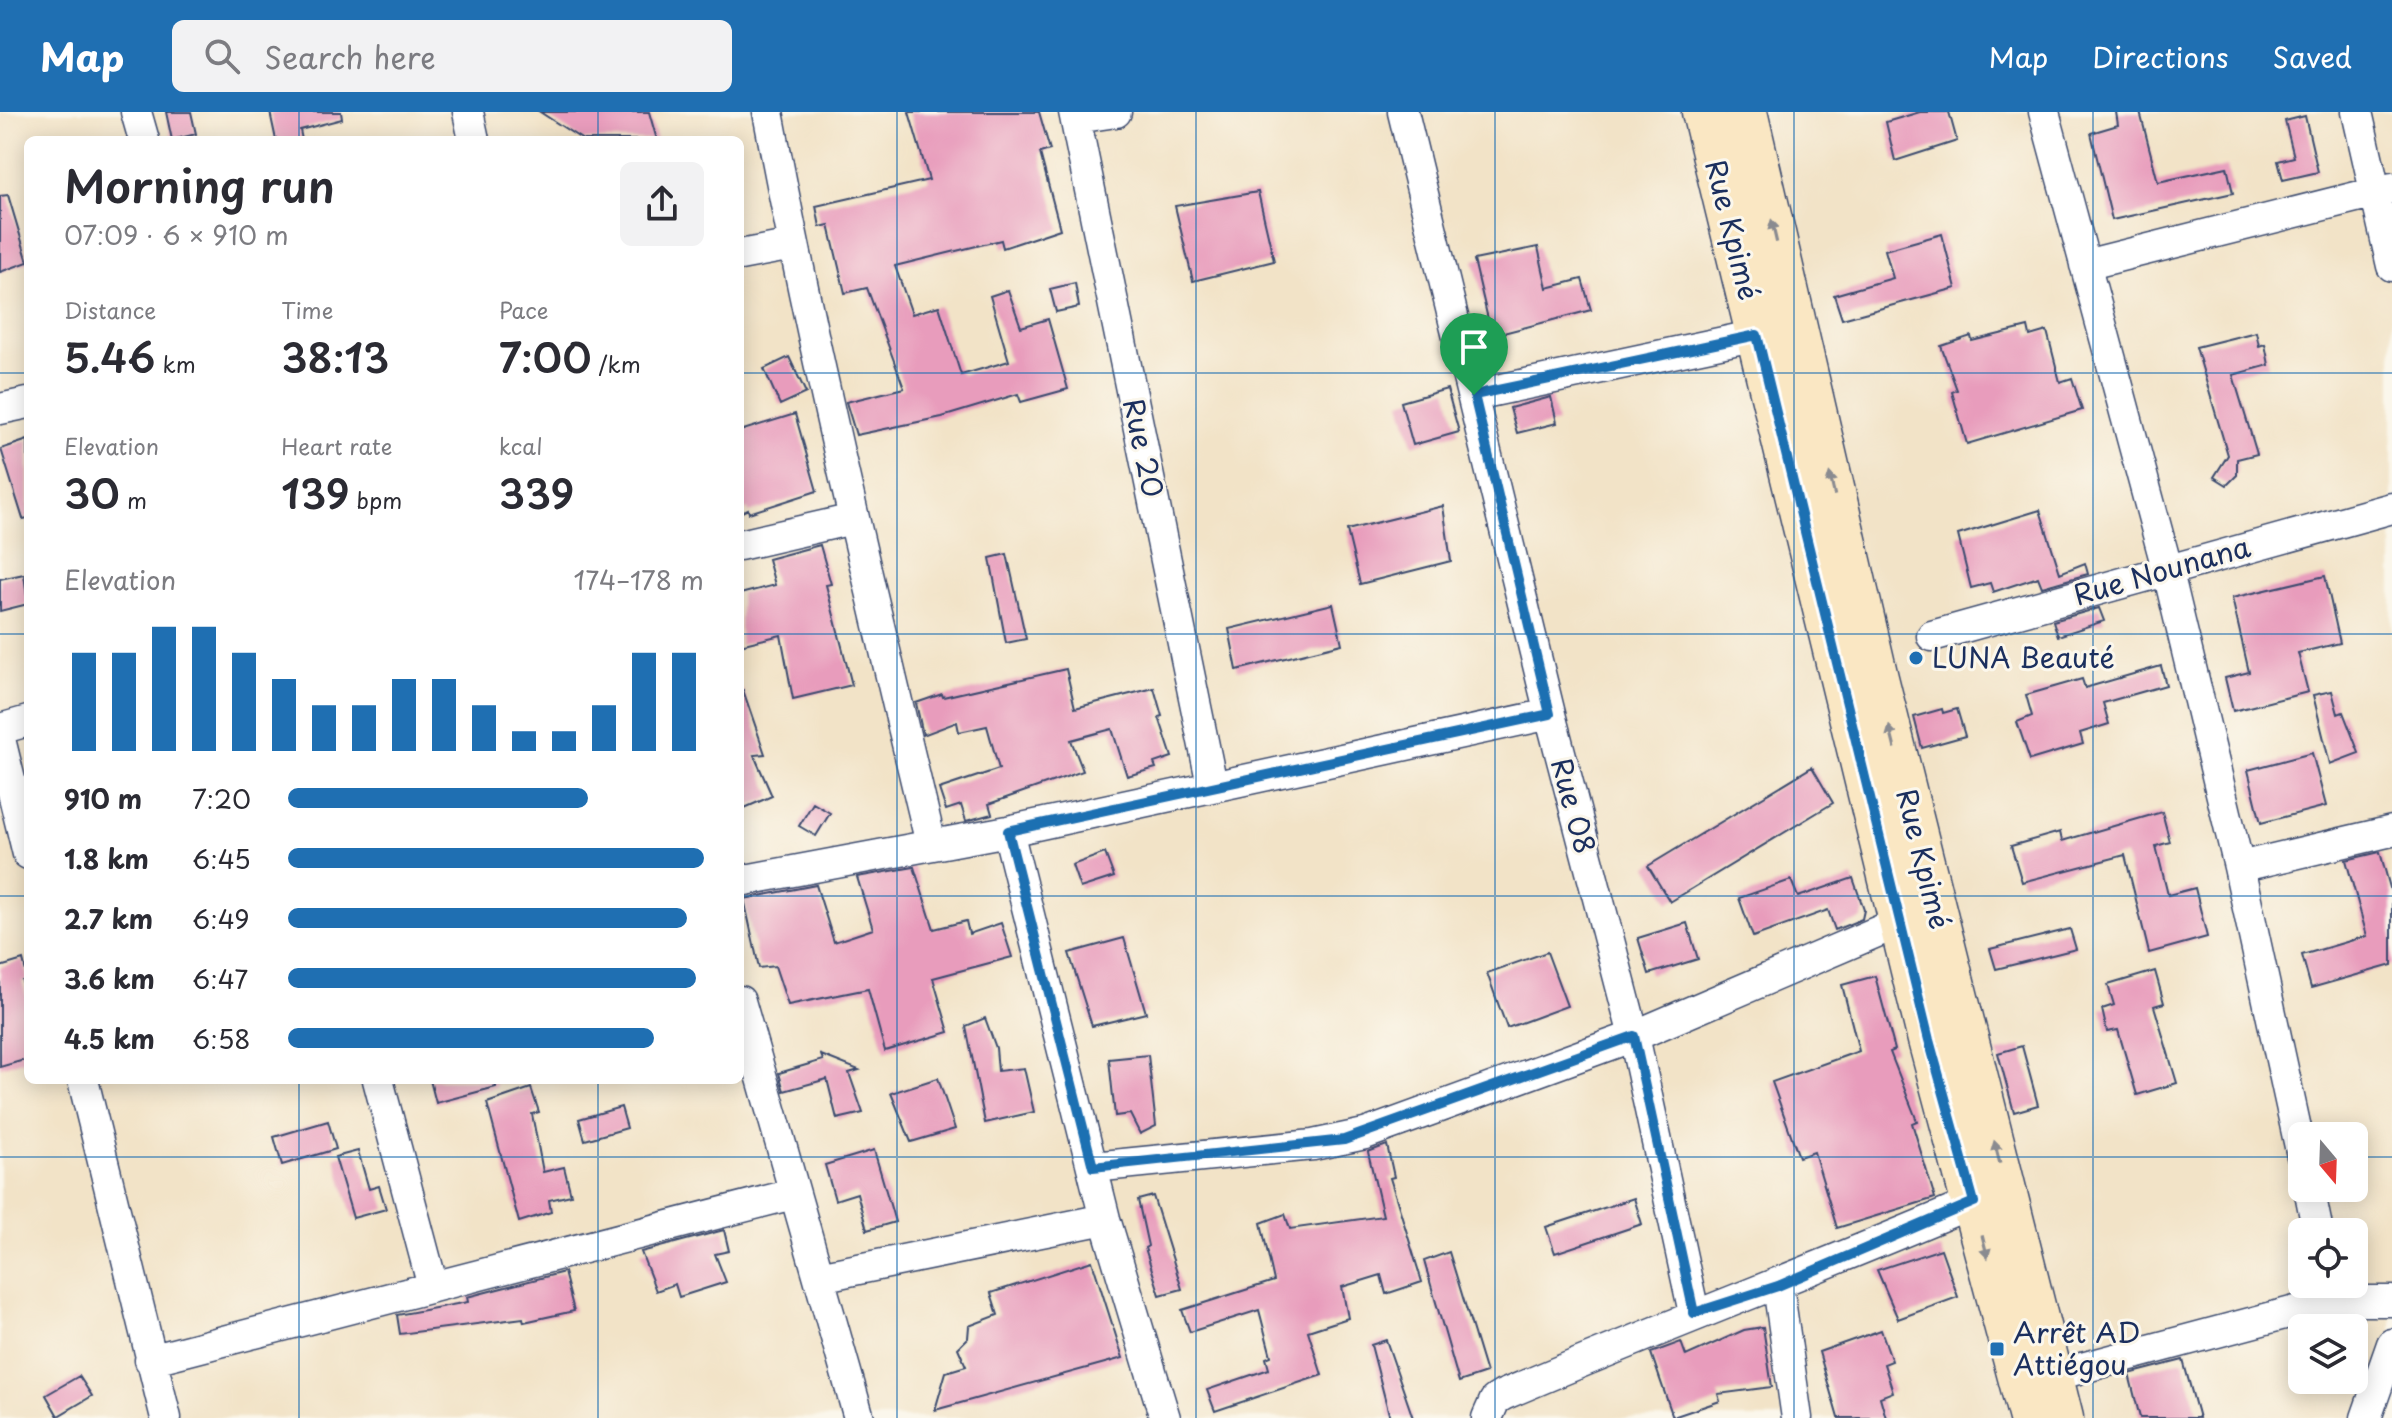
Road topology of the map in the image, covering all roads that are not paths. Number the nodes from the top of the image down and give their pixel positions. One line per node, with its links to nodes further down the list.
1 (136, 112): 11 (street)
2 (468, 112): 12 (street)
3 (768, 112): 14 (street)
4 (1116, 112): 10 (street)
5 (1403, 112): 19 (street, Rue 08)
6 (1703, 112): 18 (main road, Rue Kpimé)
7 (1746, 112): 57 (main road, Rue Kpimé, one-way to 7)
8 (2044, 112): 16 (street)
9 (2357, 112): 13 (street)
10 (1075, 115): 31 (street, Rue 20)
11 (143, 136)
12 (473, 136)
13 (2384, 190): 16 (street); 17 (street)
14 (793, 245): 15 (street); 23 (street)
15 (744, 254)
16 (2085, 265): 25 (street)
17 (2392, 266)
18 (1757, 335): 19 (street); 38 (main road, Rue Kpimé)
19 (1474, 395): 27 (street, Rue 08)
20 (24, 404): 21 (street)
21 (0, 409)
22 (2392, 508): 25 (street, Rue Nounana)
23 (853, 519): 24 (street); 35 (street)
24 (744, 544)
25 (2167, 568): 26 (street, Rue Nounana); 36 (street)
26 (1932, 636)
27 (1550, 714): 31 (street); 40 (street, Rue 08)
28 (24, 722): 29 (street)
29 (0, 729)
30 (0, 739): 34 (street)
31 (1212, 785): 32 (street)
32 (1008, 831): 35 (street); 44 (street)
33 (2392, 831): 36 (street)
34 (24, 838)
35 (931, 844): 37 (street)
36 (2239, 867): 43 (street)
37 (744, 880)
38 (1900, 922): 40 (street); 46 (main road, Rue Kpimé)
39 (744, 1016): 45 (street)
40 (1634, 1036): 44 (street); 54 (street, Rue 08)
41 (84, 1084): 56 (street)
42 (379, 1084): 50 (street)
43 (2295, 1122)
44 (1093, 1167): 47 (street)
45 (793, 1194): 48 (street); 50 (street)
46 (1974, 1202): 49 (street); 63 (main road, Rue Kpimé, one-way to 63)
47 (1105, 1219): 48 (street); 60 (street)
48 (819, 1277): 59 (street)
49 (1778, 1286): 54 (street); 62 (street)
50 (433, 1287): 56 (street)
51 (2368, 1297): 53 (street)
52 (2312, 1298): 57 (street)
53 (2392, 1301)
54 (1694, 1313): 61 (street)
55 (2392, 1344): 65 (street)
56 (150, 1360): 58 (street)
57 (2052, 1376): 64 (main road, Rue Kpimé)
58 (166, 1418)
59 (859, 1418)
60 (1165, 1418)
61 (1487, 1418)
62 (1797, 1418)
63 (2030, 1418)
64 (2062, 1418)
65 (2366, 1418)

